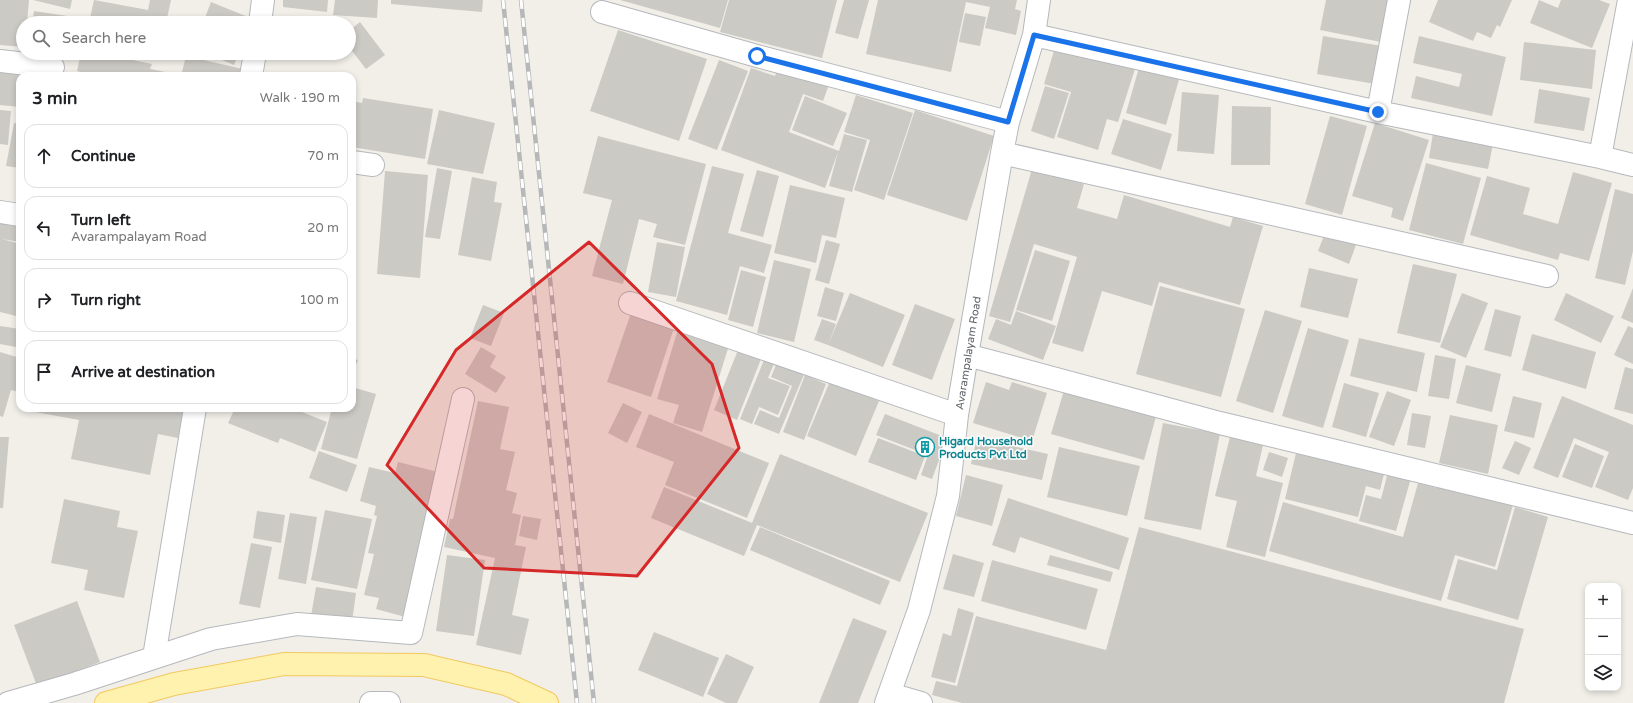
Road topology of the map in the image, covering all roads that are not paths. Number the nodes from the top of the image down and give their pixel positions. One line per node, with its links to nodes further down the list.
1 (263, 0): 6 (street)
2 (1039, 0): 7 (street, Avarampalayam Road)
3 (1399, 0): 12 (street)
4 (1629, 0): 15 (street)
5 (602, 12): 13 (street)
6 (261, 16)
7 (1034, 35): 12 (street); 13 (street, Avarampalayam Road)
8 (253, 60): 11 (street)
9 (0, 61): 10 (street)
10 (52, 67)
11 (252, 72)
12 (1378, 112): 15 (street)
13 (1008, 122): 14 (street, Avarampalayam Road)
14 (1002, 153): 21 (street); 23 (street, Avarampalayam Road)
15 (1600, 157): 18 (street)
16 (356, 163): 17 (street)
17 (373, 165)
18 (1633, 165)
19 (0, 212): 20 (street)
20 (16, 214)
21 (1547, 276)
22 (630, 303): 26 (street)
23 (966, 356): 26 (street, Avarampalayam Road); 27 (street)
24 (463, 400): 28 (street)
25 (194, 412): 28 (street)
26 (957, 415): 29 (street, Avarampalayam Road)
27 (1633, 523)
28 (154, 657): 30 (street)
29 (888, 698): 35 (street)
30 (8, 703)
31 (106, 703): 34 (main road)
32 (370, 703): 33 (street)
33 (389, 703)
34 (547, 703)
35 (921, 703)

